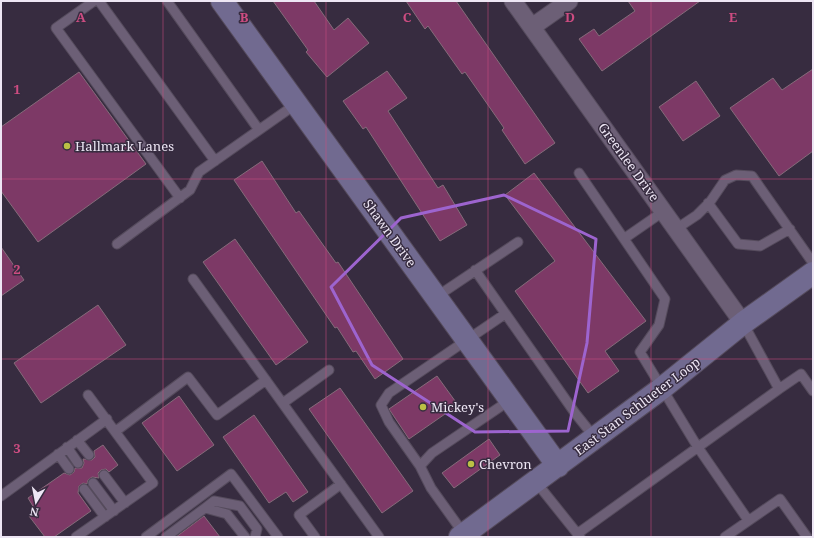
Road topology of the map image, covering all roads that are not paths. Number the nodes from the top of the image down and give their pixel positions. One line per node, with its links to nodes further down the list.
1 (94, 1): 12 (lane)
2 (99, 1): 10 (lane)
3 (167, 1): 9 (lane)
4 (222, 1): 8 (street, Shawn Drive)
5 (513, 1): 7 (street, Greenlee Drive)
6 (569, 1): 7 (street)
7 (532, 27): 14 (street, Greenlee Drive)
8 (296, 104): 9 (lane); 24 (street, Shawn Drive)
9 (259, 130): 10 (lane)
10 (214, 161): 12 (lane)
11 (580, 173): 17 (lane)
12 (180, 198): 19 (lane)
13 (708, 204): 15 (lane); 16 (lane); 16 (lane)
14 (664, 211): 15 (street, Greenlee Drive); 17 (lane)
15 (676, 228): 26 (street, Greenlee Drive)
16 (790, 229): 20 (lane)
17 (625, 238): 31 (lane)
18 (518, 242): 21 (lane)
19 (117, 244)
20 (813, 263)
21 (476, 270): 24 (lane); 25 (lane)
22 (813, 273): 26 (street, East Stan Schlueter Loop)
23 (193, 279): 29 (lane)
24 (436, 297): 27 (street, Shawn Drive)
25 (505, 314): 27 (lane); 38 (lane)
26 (743, 323): 30 (lane); 31 (street, East Stan Schlueter Loop)
27 (467, 340): 34 (street, Shawn Drive); 45 (lane)
28 (329, 370): 35 (lane)
29 (266, 380): 35 (lane); 37 (lane)
30 (778, 388): 32 (lane); 40 (lane)
31 (661, 389): 38 (street, East Stan Schlueter Loop); 40 (lane)
32 (813, 391)
33 (88, 395): 36 (lane)
34 (510, 400): 45 (lane); 46 (street, Shawn Drive)
35 (283, 403): 51 (lane)
36 (107, 419): 37 (lane); 39 (lane)
37 (116, 431): 54 (lane)
38 (595, 438): 46 (street, East Stan Schlueter Loop)
39 (78, 440): 41 (lane); 43 (lane)
40 (697, 446): 58 (lane); 60 (lane)
41 (68, 447): 42 (lane); 44 (lane)
42 (58, 454): 47 (lane); 53 (lane)
43 (88, 455)
44 (78, 463)
45 (420, 466): 59 (lane)
46 (558, 466): 49 (street, East Stan Schlueter Loop)
47 (69, 469)
48 (104, 475): 54 (lane)
49 (536, 482): 59 (street, East Stan Schlueter Loop); 60 (lane)
50 (93, 483): 56 (lane)
51 (341, 484): 67 (lane); 68 (lane)
52 (84, 489): 57 (lane)
53 (1, 496)
54 (125, 503): 56 (lane)
55 (205, 508): 63 (lane); 64 (lane); 65 (lane)
56 (114, 511): 57 (lane)
57 (105, 517): 61 (lane)
58 (748, 520): 69 (lane); 70 (lane)
59 (462, 535)
60 (578, 536)
61 (76, 537)
62 (146, 537): 66 (lane)
63 (166, 537)
64 (245, 537)
65 (255, 537)
66 (278, 537)
67 (315, 537)
68 (379, 537)
69 (725, 537)
70 (807, 537)

